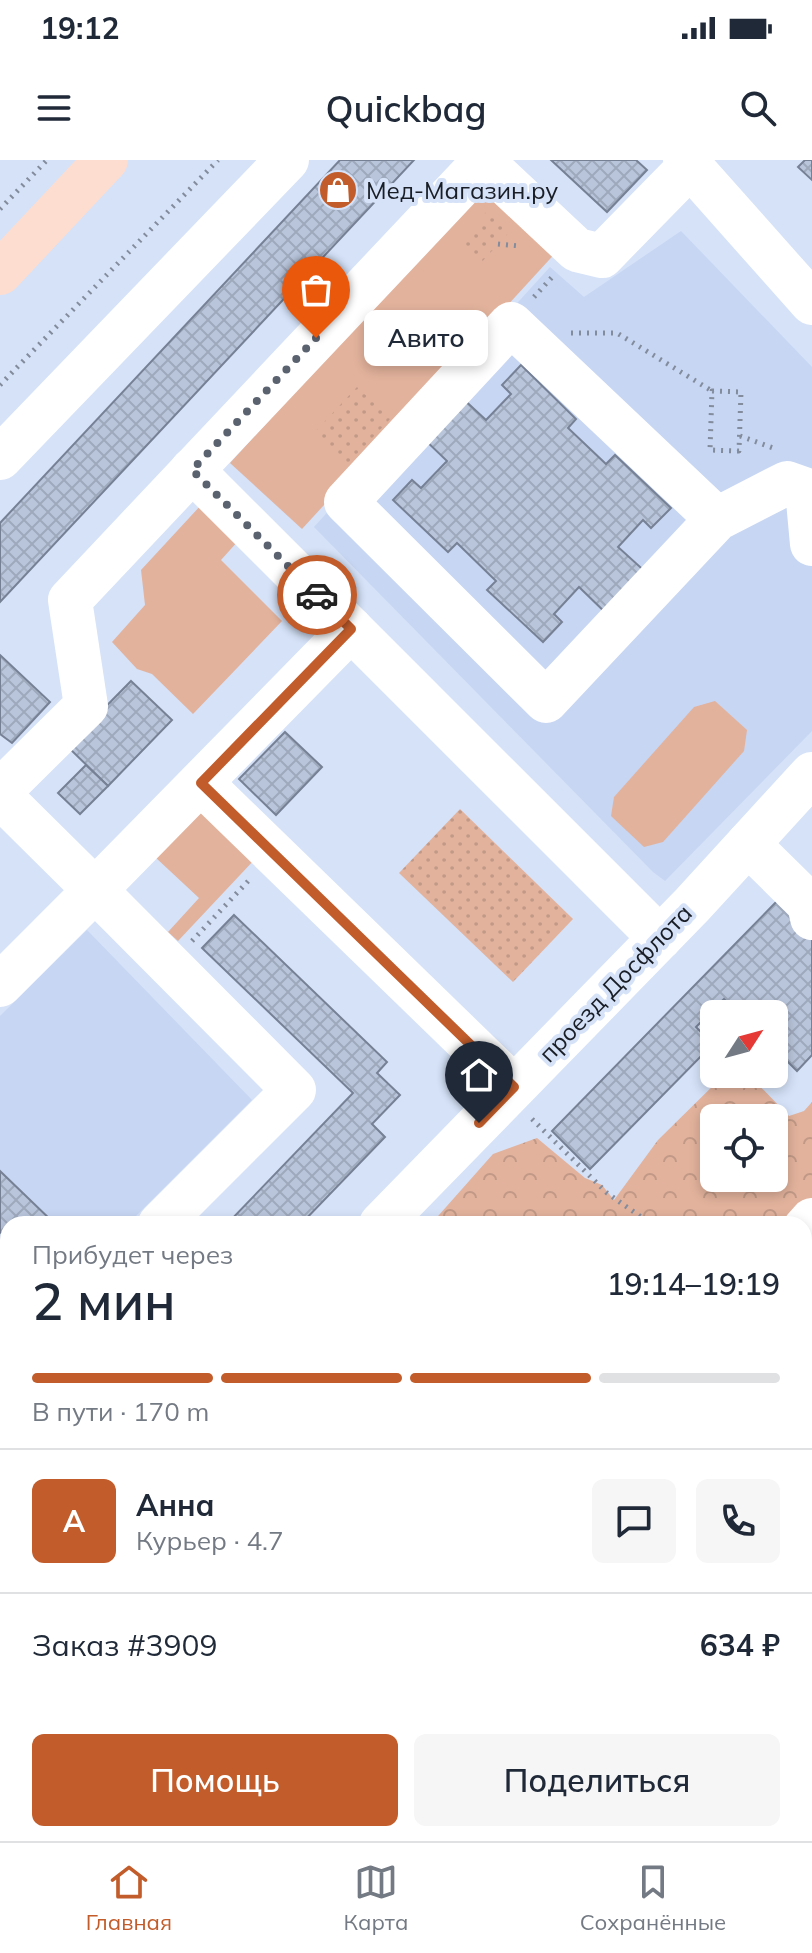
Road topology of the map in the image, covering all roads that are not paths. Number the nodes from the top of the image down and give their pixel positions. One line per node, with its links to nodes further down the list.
1 (106, 160): 4 (main road)
2 (287, 160): 6 (street)
3 (687, 163): 5 (street); 7 (street)
4 (0, 273)
5 (805, 280)
6 (0, 458)
7 (192, 470): 10 (street); 13 (street)
8 (717, 519): 8 (street); 9 (street)
9 (812, 544)
10 (351, 629): 12 (street); 17 (street)
11 (812, 774): 14 (street, проезд Досфлота)
12 (201, 783): 15 (street); 19 (street)
13 (0, 793): 15 (street)
14 (748, 844): 16 (street); 17 (street, проезд Досфлота)
15 (95, 890): 18 (street); 20 (street)
16 (811, 921)
17 (660, 938): 19 (street, проезд Досфлота)
18 (0, 985)
19 (523, 1103): 21 (street, проезд Досфлота)
20 (168, 1216)
21 (390, 1216)

